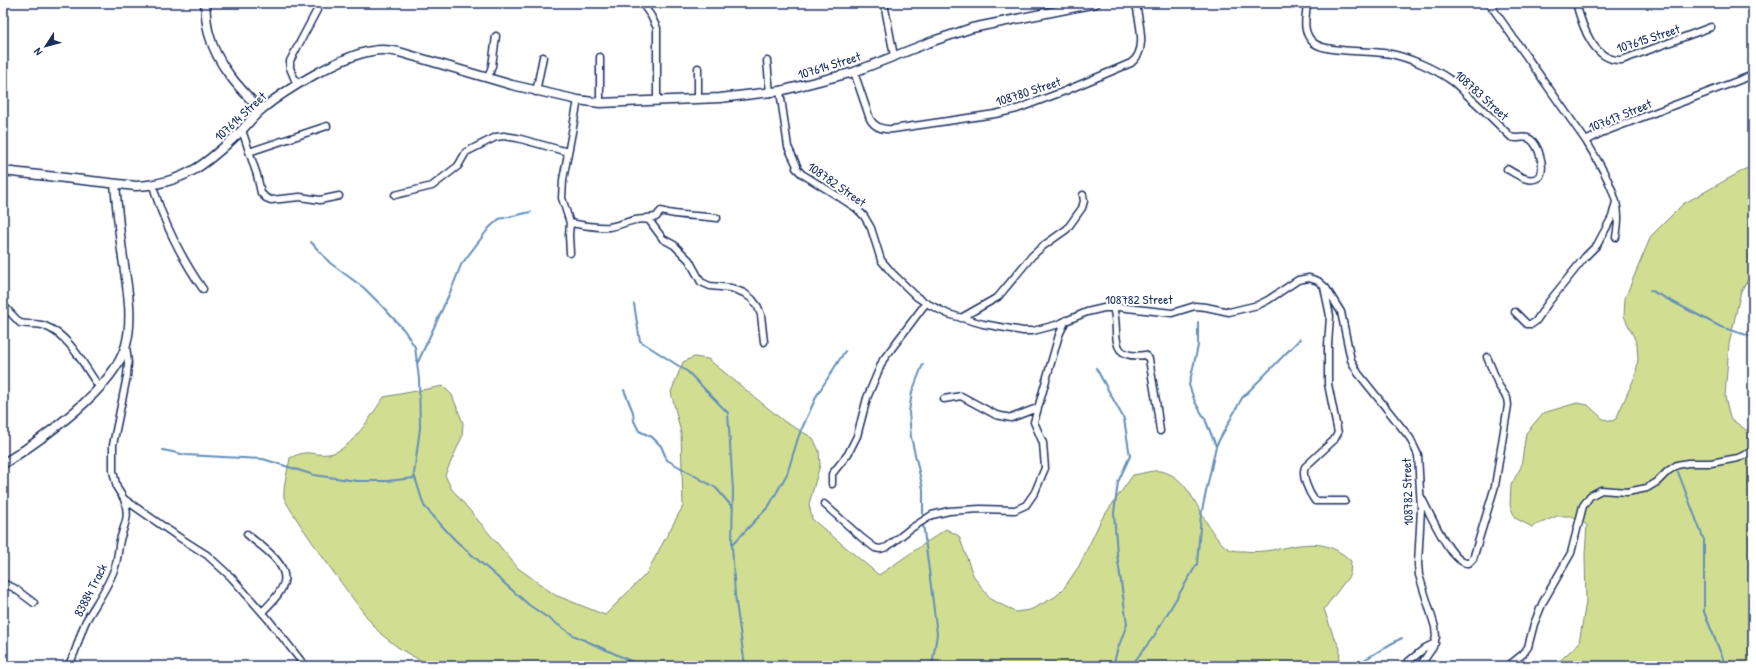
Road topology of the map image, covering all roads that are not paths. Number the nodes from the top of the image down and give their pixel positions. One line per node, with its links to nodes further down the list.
1 (205, 3): 28 (street)
2 (642, 3): 26 (street)
3 (884, 3): 12 (street)
4 (1096, 3): 12 (street, 107614 Street)
5 (1136, 3): 17 (street, 108780 Street)
6 (1307, 3): 34 (street, 108783 Street)
7 (1488, 3): 31 (street, 107617 Street)
8 (1576, 3): 10 (street, 107615 Street)
9 (317, 10): 20 (street)
10 (1712, 28)
11 (496, 36): 19 (street)
12 (894, 56): 17 (street, 107614 Street)
13 (543, 57): 21 (street)
14 (600, 57): 27 (street)
15 (767, 61): 23 (street)
16 (698, 68): 24 (street)
17 (854, 72): 22 (street, 107614 Street)
18 (1753, 75): 31 (street, 107617 Street)
19 (488, 78): 20 (street, 107614 Street); 21 (street, 107614 Street)
20 (297, 85): 28 (street, 107614 Street)
21 (536, 92): 25 (street, 107614 Street)
22 (780, 92): 23 (street, 107614 Street); 49 (street, 108782 Street)
23 (770, 93): 24 (street, 107614 Street)
24 (698, 98): 26 (street, 107614 Street)
25 (578, 100): 27 (street, 107614 Street); 33 (street)
26 (657, 100): 27 (street, 107614 Street)
27 (600, 102)
28 (261, 110): 30 (street, 107614 Street)
29 (327, 126): 32 (street)
30 (242, 130): 32 (street); 37 (street, 107614 Street)
31 (1586, 141): 41 (street)
32 (250, 152): 40 (street)
33 (568, 152): 38 (street); 44 (street)
34 (1507, 169)
35 (3, 171): 36 (street, 107614 Street)
36 (115, 184): 37 (street, 107614 Street); 56 (street)
37 (154, 185): 48 (street)
38 (395, 195)
39 (1083, 195): 53 (street)
40 (339, 196)
41 (1616, 202): 45 (street); 52 (street)
42 (643, 218): 43 (street); 44 (street); 55 (street)
43 (717, 218)
44 (570, 223): 46 (street)
45 (1616, 237)
46 (570, 253)
47 (1324, 286): 51 (street, 108782 Street); 65 (street, 108782 Street); 67 (street)
48 (203, 289)
49 (926, 304): 53 (street, 108782 Street); 64 (street)
50 (3, 305): 58 (street)
51 (1113, 308): 54 (street, 108782 Street); 61 (street)
52 (1515, 312)
53 (961, 318): 54 (street, 108782 Street)
54 (1066, 320): 60 (street)
55 (764, 342)
56 (126, 344): 58 (street); 66 (street)
57 (1487, 357): 65 (street)
58 (100, 388): 63 (street)
59 (944, 398): 60 (street)
60 (1037, 408): 68 (street)
61 (1160, 431)
62 (1753, 451): 78 (street)
63 (3, 464)
64 (832, 484)
65 (1421, 496): 73 (street, 108782 Street)
66 (124, 499): 72 (street); 74 (street, 83884 Track)
67 (1345, 501)
68 (824, 504)
69 (247, 534): 72 (street)
70 (3, 583): 71 (street)
71 (34, 603)
72 (262, 612): 75 (street)
73 (1435, 643): 76 (street); 77 (street)
74 (68, 666)
75 (305, 666)
76 (1403, 666)
77 (1420, 666)
78 (1508, 666)

